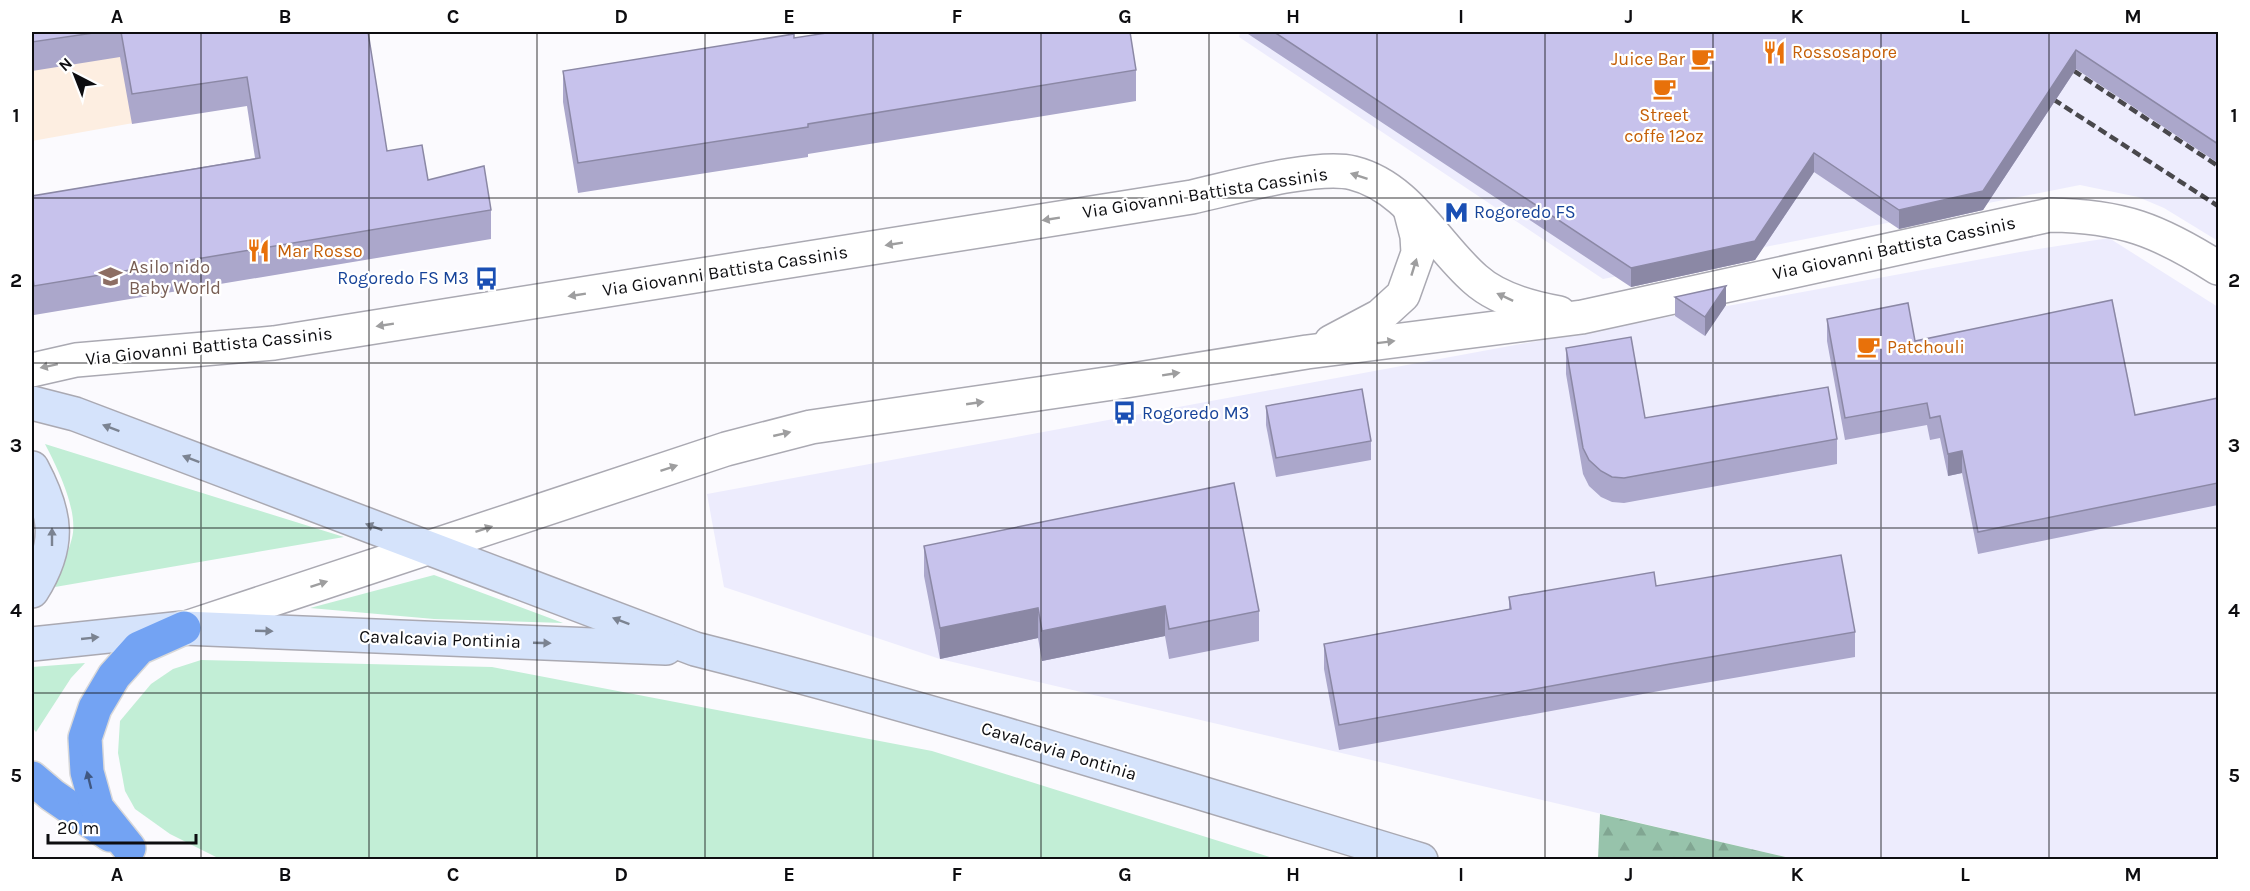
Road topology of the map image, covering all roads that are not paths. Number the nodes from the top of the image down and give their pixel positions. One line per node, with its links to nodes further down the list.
1 (1409, 206): 3 (street, Via Giovanni Battista Cassinis, one-way to 1); 4 (street, Via Giovanni Battista Cassinis, one-way to 1); 5 (street, Via Giovanni Battista Cassinis, one-way to 5)
2 (2210, 263): 3 (street, Via Giovanni Battista Cassinis)
3 (1581, 317): 4 (street, Via Giovanni Battista Cassinis, one-way to 3)
4 (1307, 352): 8 (street, Via Giovanni Battista Cassinis, one-way to 4)
5 (32, 370)
6 (32, 403): 8 (street, one-way to 6)
7 (32, 468): 9 (street, one-way to 7)
8 (429, 548): 10 (street, Via Giovanni Battista Cassinis, one-way to 8); 12 (street, Cavalcavia Pontinia, one-way to 8)
9 (32, 591)
10 (184, 628): 11 (street, Via Giovanni Battista Cassinis, one-way to 10); 12 (street, Cavalcavia Pontinia, one-way to 12); 14 (highway, one-way to 10)
11 (32, 644)
12 (695, 649): 15 (street, Cavalcavia Pontinia)
13 (32, 778): 14 (highway)
14 (138, 854)
15 (1421, 860)

